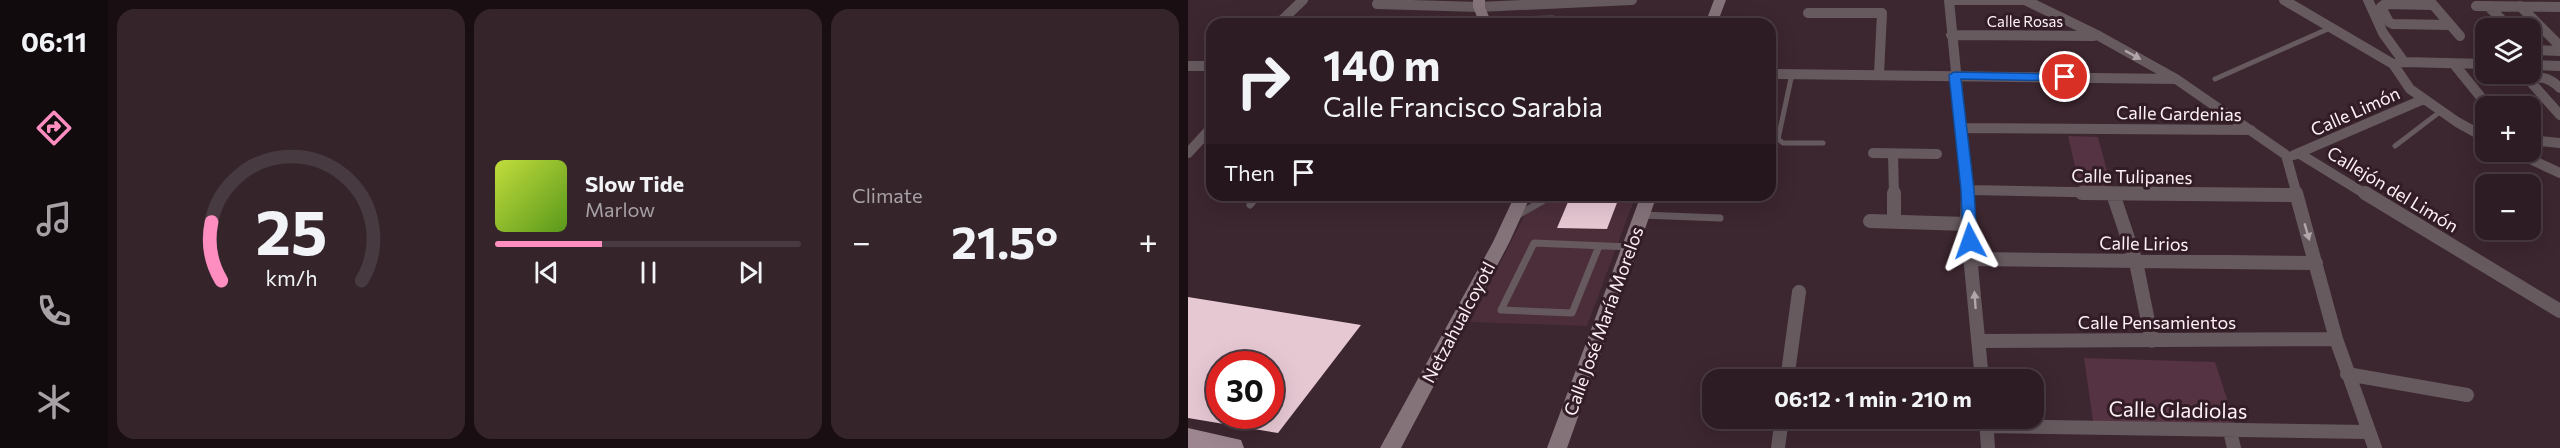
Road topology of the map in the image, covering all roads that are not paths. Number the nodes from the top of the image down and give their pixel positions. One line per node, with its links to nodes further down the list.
1 (1303, 0): 19 (street)
2 (1632, 0): 8 (street)
3 (1720, 0): 21 (street)
4 (1948, 0): 5 (street); 25 (street)
5 (2025, 0): 26 (street, Callejón del Limón)
6 (2284, 0): 24 (street)
7 (2368, 0): 17 (street)
8 (1575, 1): 11 (street)
9 (2431, 2): 18 (street); 23 (street)
10 (1377, 4): 11 (street)
11 (1479, 4): 20 (street)
12 (2476, 6): 13 (street)
13 (2488, 6): 14 (street); 22 (street)
14 (2520, 6): 15 (street); 28 (street)
15 (2560, 7)
16 (1808, 13): 39 (street)
17 (2373, 13): 18 (street); 30 (street)
18 (2385, 14): 23 (street)
19 (1284, 18)
20 (1484, 18)
21 (1713, 18)
22 (2500, 18)
23 (2450, 25): 27 (street)
24 (2331, 28): 30 (street); 43 (lane)
25 (1952, 35): 26 (street, Calle Rosas); 40 (street)
26 (2099, 36): 42 (street, Callejón del Limón, one-way to 42)
27 (2460, 36)
28 (2560, 46)
29 (2555, 52): 33 (street)
30 (2398, 63): 31 (street); 47 (street)
31 (2454, 63): 32 (street); 46 (street)
32 (2475, 64)
33 (2560, 64): 34 (street)
34 (2541, 65)
35 (1188, 66): 36 (street)
36 (1206, 66)
37 (1776, 74): 38 (street)
38 (1792, 74): 39 (street); 55 (lane)
39 (1879, 74): 40 (street)
40 (1954, 75): 42 (street); 50 (street)
41 (2541, 76): 45 (street)
42 (2176, 79): 51 (street, Callejón del Limón)
43 (2215, 79)
44 (2533, 84): 49 (street)
45 (2560, 88)
46 (2480, 96)
47 (2424, 99): 48 (street); 62 (street, Calle Limón)
48 (2441, 111): 52 (street); 57 (lane)
49 (2560, 115)
50 (1962, 128): 51 (street, Calle Gardenias); 65 (street)
51 (2251, 130): 62 (street, Callejón del Limón)
52 (2475, 131)
53 (1206, 134): 58 (street)
54 (2541, 141): 56 (street)
55 (1823, 143)
56 (2560, 143)
57 (2395, 146)
58 (1188, 153)
59 (1873, 153): 60 (street)
60 (1893, 154): 61 (street); 77 (street)
61 (1937, 154)
62 (2293, 155): 67 (street); 85 (street, Callejón del Limón)
63 (2536, 162): 64 (street)
64 (2560, 173)
65 (1968, 190): 66 (street, Calle Tulipanes); 78 (street)
66 (2113, 194): 67 (street, Calle Tulipanes); 82 (street)
67 (2296, 195): 83 (street, one-way to 83)
68 (1254, 201): 72 (lane)
69 (1520, 201): 75 (street, Netzahualcoyotl)
70 (1543, 201): 75 (lane)
71 (1647, 201): 73 (street, Calle José María Morelos)
72 (1250, 205)
73 (1642, 215): 74 (lane); 80 (street, Calle José María Morelos)
74 (1720, 218)
75 (1512, 219): 100 (street, Netzahualcoyotl)
76 (1870, 221): 77 (street)
77 (1894, 222): 78 (street)
78 (1967, 224): 81 (street)
79 (1599, 246): 79 (lane); 80 (lane)
80 (1630, 247): 101 (street, Calle José María Morelos)
81 (1972, 259): 82 (street, Calle Lirios); 87 (street, one-way to 81)
82 (2136, 261): 83 (street, Calle Lirios); 88 (street)
83 (2316, 264): 86 (street)
84 (1799, 292): 89 (street)
85 (2560, 311)
86 (2336, 339): 88 (street, Calle Pensamientos); 91 (street)
87 (1979, 341): 88 (street, Calle Pensamientos); 90 (street)
88 (2152, 341)
89 (1788, 369)
90 (1981, 369)
91 (2347, 374): 92 (street); 97 (street)
92 (2467, 395)
93 (2044, 424): 96 (street, Calle Gladiolas)
94 (1781, 429): 102 (street)
95 (1987, 429): 103 (street)
96 (2230, 431): 97 (street, Calle Gladiolas); 104 (street)
97 (2368, 432): 105 (street)
98 (1188, 439): 99 (main road)
99 (1233, 448)
100 (1390, 448)
101 (1557, 448)
102 (1778, 448)
103 (1988, 448)
104 (2235, 448)
105 (2375, 448)

